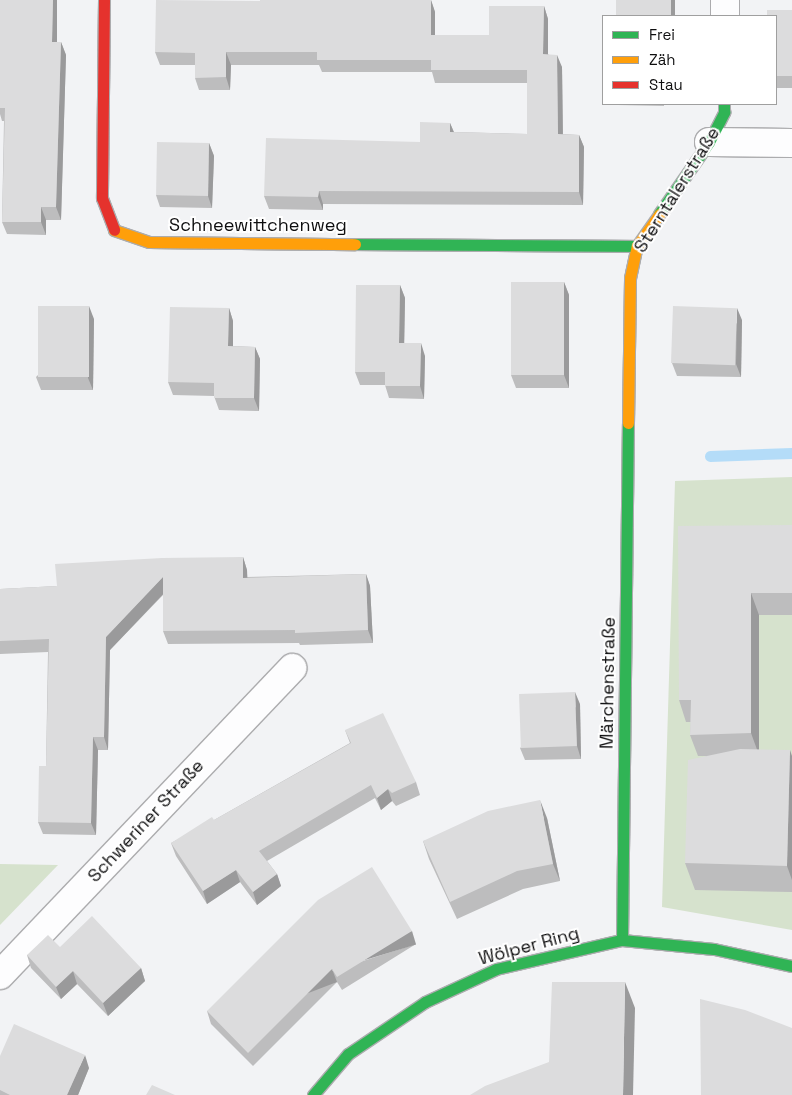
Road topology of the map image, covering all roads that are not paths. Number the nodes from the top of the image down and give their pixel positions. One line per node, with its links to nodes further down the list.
1 (104, 0): 7 (street, Schneewittchenweg)
2 (725, 0): 3 (street)
3 (725, 15)
4 (724, 105): 5 (street, Sterntalerstraße)
5 (709, 142): 6 (street); 7 (street, Sterntalerstraße)
6 (792, 143)
7 (637, 246): 8 (street, Sterntalerstraße)
8 (627, 426): 10 (street, Märchenstraße)
9 (292, 668): 12 (street, Schweriner Straße)
10 (622, 940): 11 (street, Wölper Ring); 13 (street, Wölper Ring)
11 (792, 966)
12 (0, 975)
13 (313, 1095)

